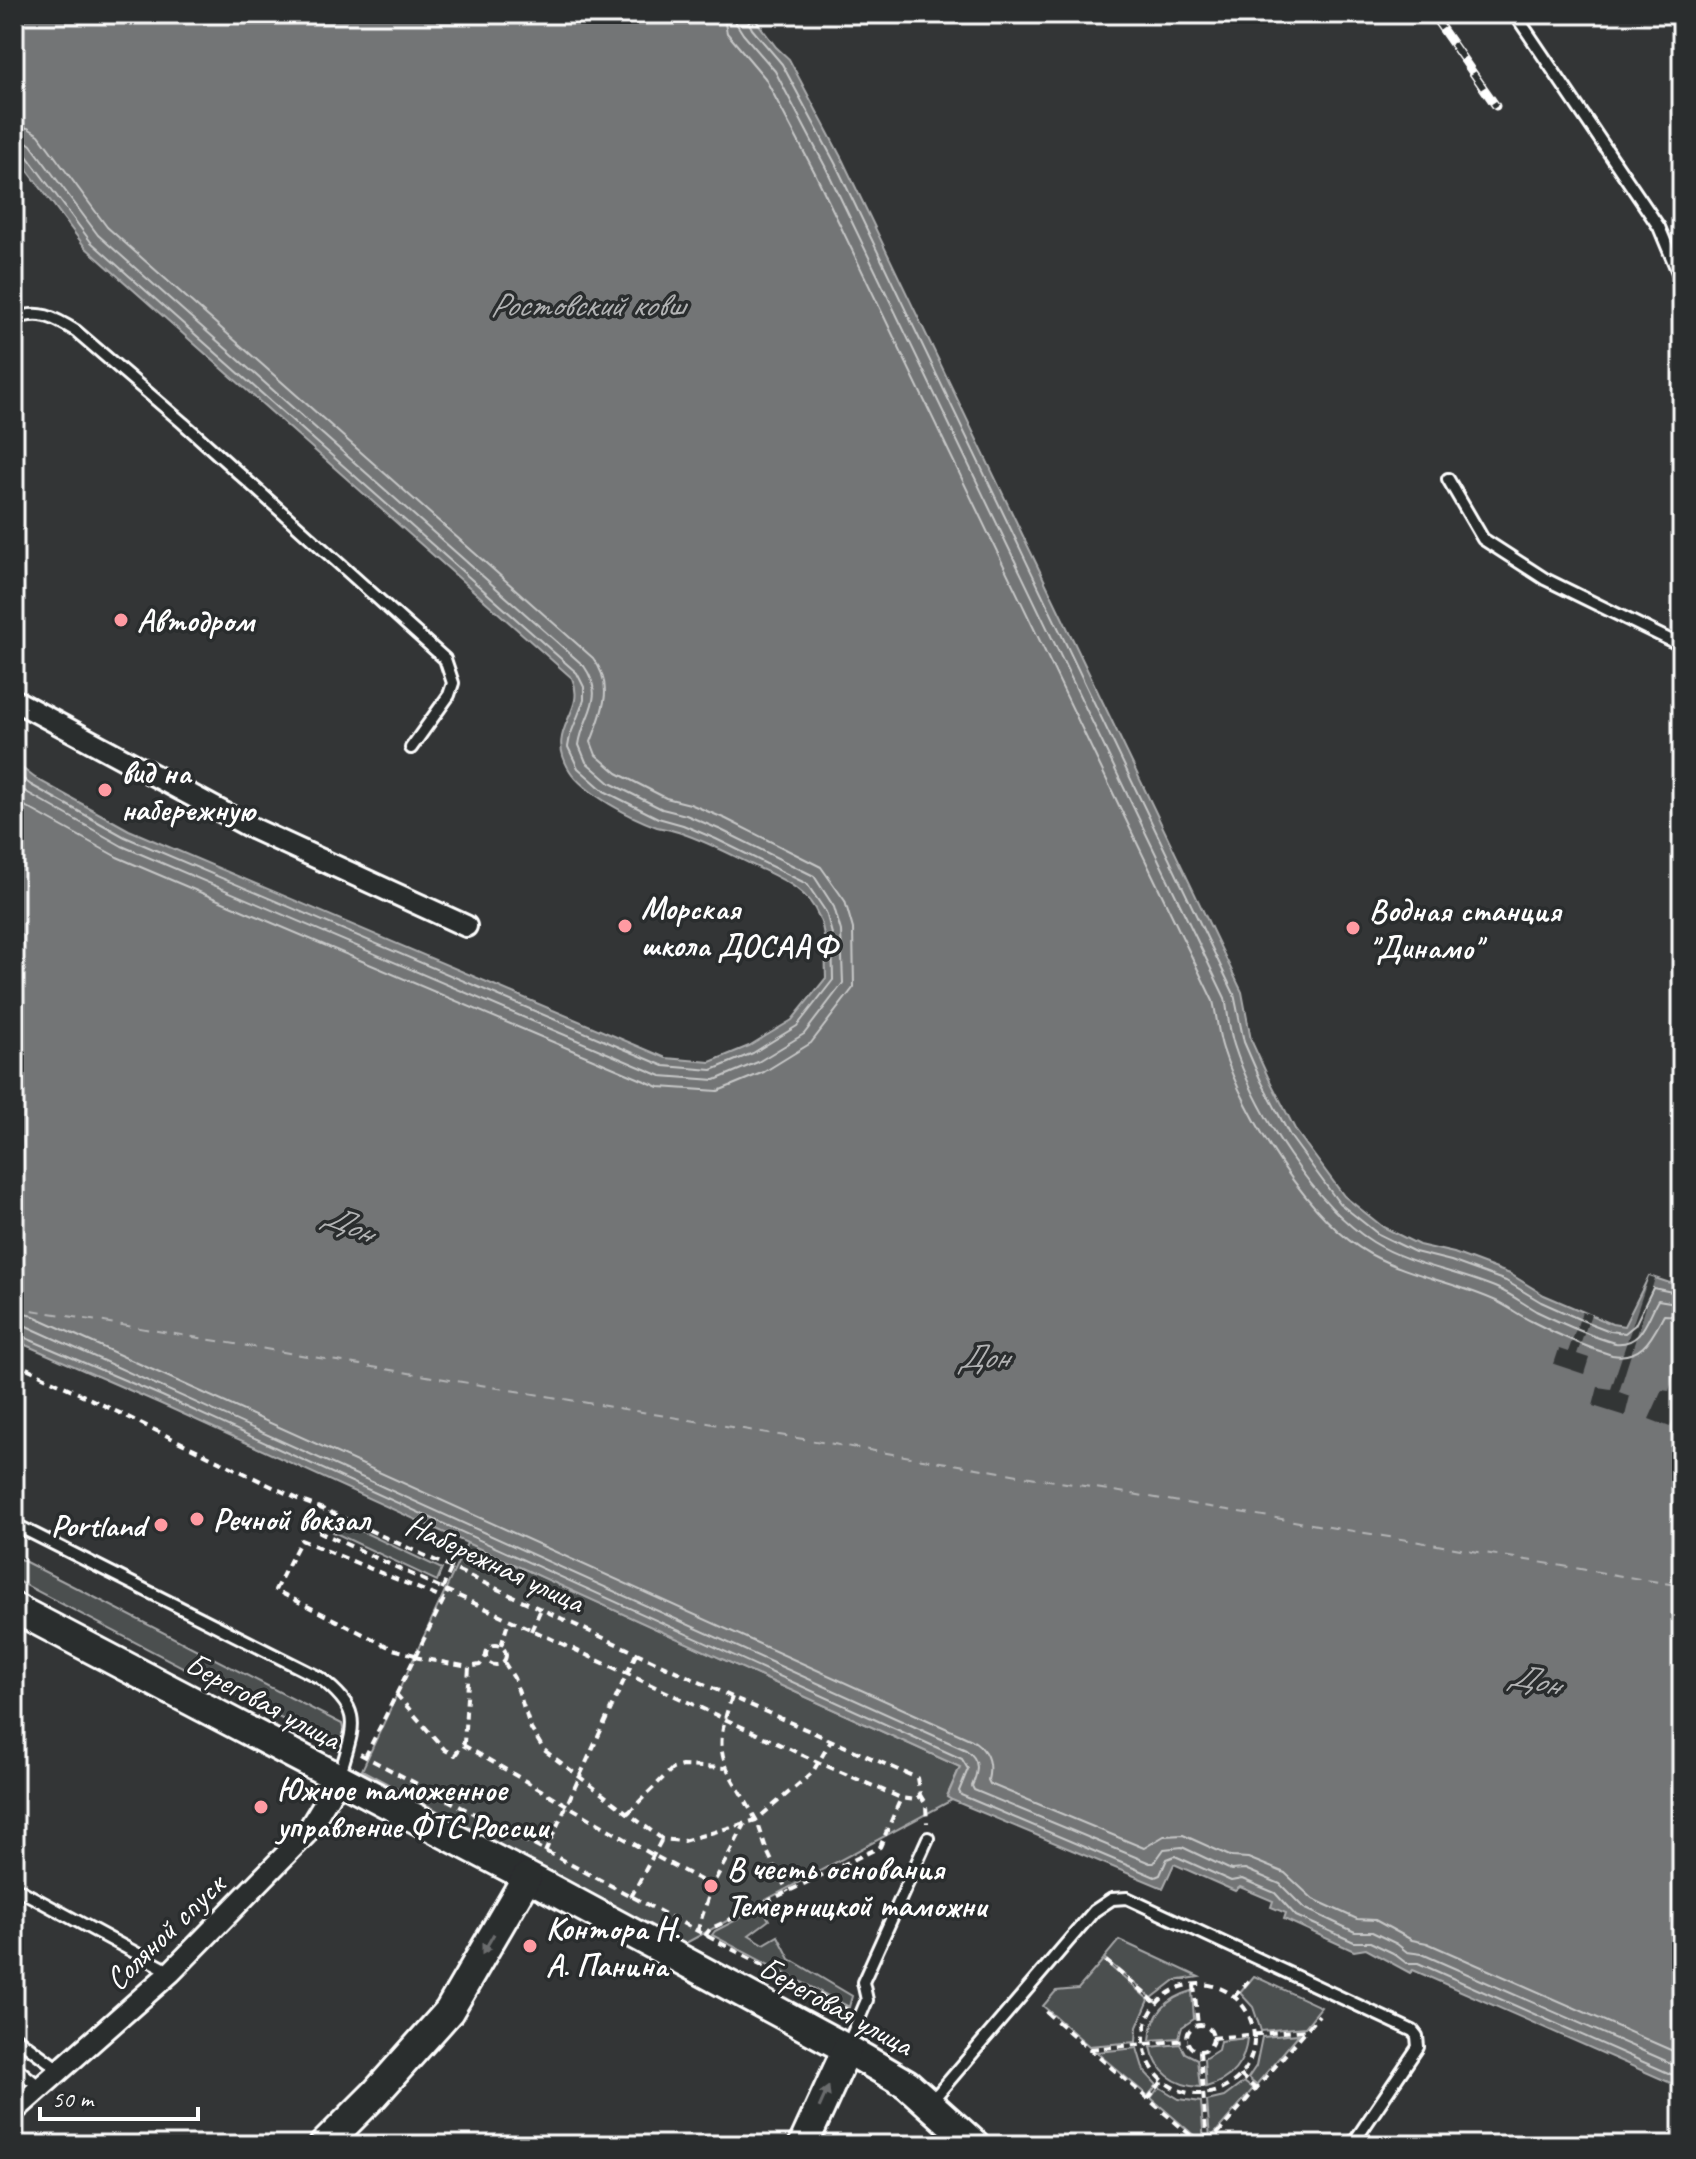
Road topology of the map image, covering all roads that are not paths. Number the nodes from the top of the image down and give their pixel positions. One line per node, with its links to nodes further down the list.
1 (1515, 14): 2 (lane)
2 (1682, 282)
3 (14, 320): 7 (lane)
4 (1448, 479): 5 (lane)
5 (1682, 646)
6 (14, 700): 8 (street)
7 (411, 748)
8 (466, 926)
9 (14, 1524): 11 (lane)
10 (14, 1608): 11 (main road, Береговая улица)
11 (339, 1779): 13 (main road, Береговая улица); 15 (street, Соляной спуск)
12 (928, 1838): 17 (lane)
13 (527, 1877): 17 (main road, Береговая улица); 23 (main road, one-way to 23)
14 (14, 1887): 15 (lane)
15 (171, 1972): 19 (street, Соляной спуск)
16 (14, 2036): 19 (lane)
17 (847, 2049): 21 (main road, Береговая улица); 24 (main road, one-way to 17)
18 (14, 2066): 20 (lane)
19 (61, 2070): 20 (street, Соляной спуск)
20 (41, 2088): 22 (street, Соляной спуск)
21 (929, 2103): 25 (main road, Береговая улица); 26 (lane)
22 (14, 2111)
23 (324, 2145)
24 (803, 2145)
25 (975, 2145)
26 (1352, 2145)

